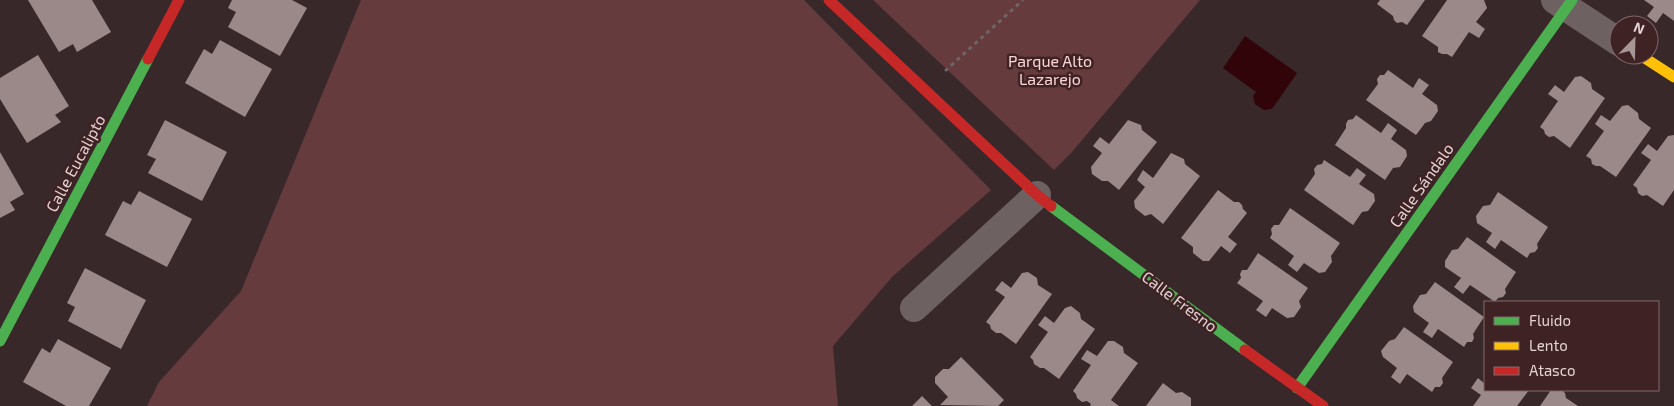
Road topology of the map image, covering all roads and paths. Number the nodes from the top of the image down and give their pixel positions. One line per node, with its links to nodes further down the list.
1 (179, 0): 11 (street, Calle Eucalipto)
2 (829, 0): 8 (street, Calle Fresno)
3 (1023, 0): 8 (path)
4 (1564, 3): 5 (street); 12 (street, Calle Sándalo)
5 (1609, 35)
6 (1656, 65): 7 (street)
7 (1674, 76)
8 (925, 90): 9 (street, Calle Fresno)
9 (1037, 195): 10 (street); 12 (street, Calle Fresno)
10 (914, 308)
11 (0, 341)
12 (1297, 388): 13 (street, Calle Fresno)
13 (1323, 406)

